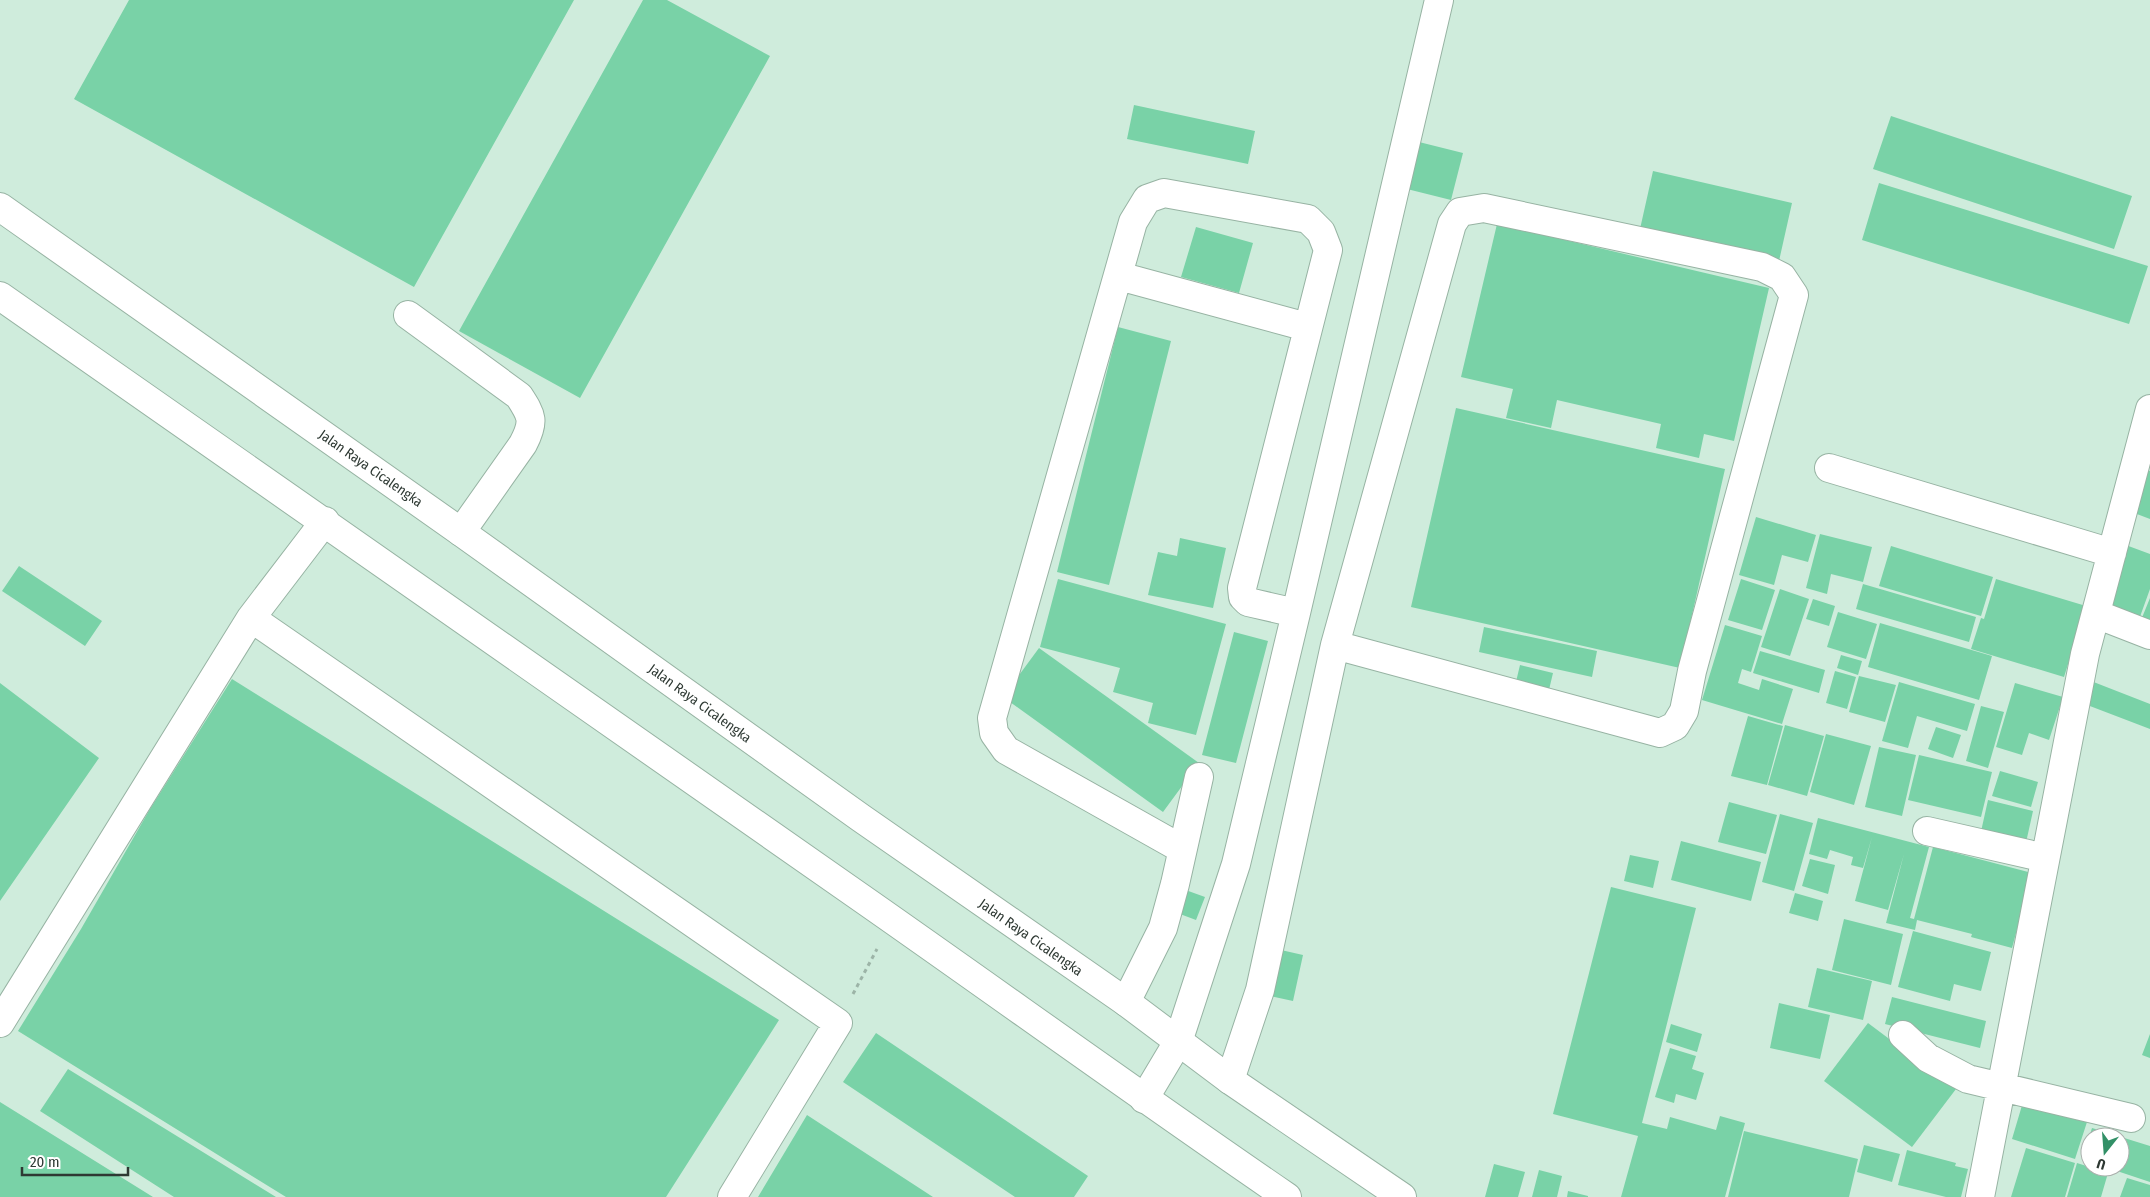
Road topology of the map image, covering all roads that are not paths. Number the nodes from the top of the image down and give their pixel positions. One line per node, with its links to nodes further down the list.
1 (1438, 0): 12 (main road)
2 (0, 207): 10 (main road, Jalan Raya Cicalengka)
3 (1119, 276): 6 (main road); 6 (main road); 19 (main road)
4 (0, 296): 9 (main road)
5 (408, 315): 10 (main road)
6 (1307, 328): 12 (main road)
7 (2150, 409): 11 (main road)
8 (1829, 468): 11 (main road)
9 (325, 521): 14 (main road); 27 (main road)
10 (462, 532): 21 (main road, Jalan Raya Cicalengka)
11 (2112, 553): 13 (main road)
12 (1296, 613): 24 (main road)
13 (2096, 614): 15 (main road); 20 (main road)
14 (251, 618): 22 (main road); 29 (main road)
15 (2150, 635)
16 (1335, 645): 16 (main road); 25 (main road)
17 (1199, 778): 19 (main road)
18 (1927, 830): 20 (main road)
19 (1182, 849): 21 (main road)
20 (2045, 858): 26 (main road)
21 (1126, 1002): 24 (main road, Jalan Raya Cicalengka)
22 (0, 1023)
23 (1903, 1035): 26 (main road)
24 (1178, 1042): 25 (main road, Jalan Raya Cicalengka); 27 (main road)
25 (1230, 1080): 31 (main road, Jalan Raya Cicalengka)
26 (2001, 1088): 28 (main road); 32 (main road)
27 (1144, 1100): 30 (main road)
28 (2131, 1118)
29 (732, 1197)
30 (1286, 1197)
31 (1402, 1197)
32 (1980, 1197)

